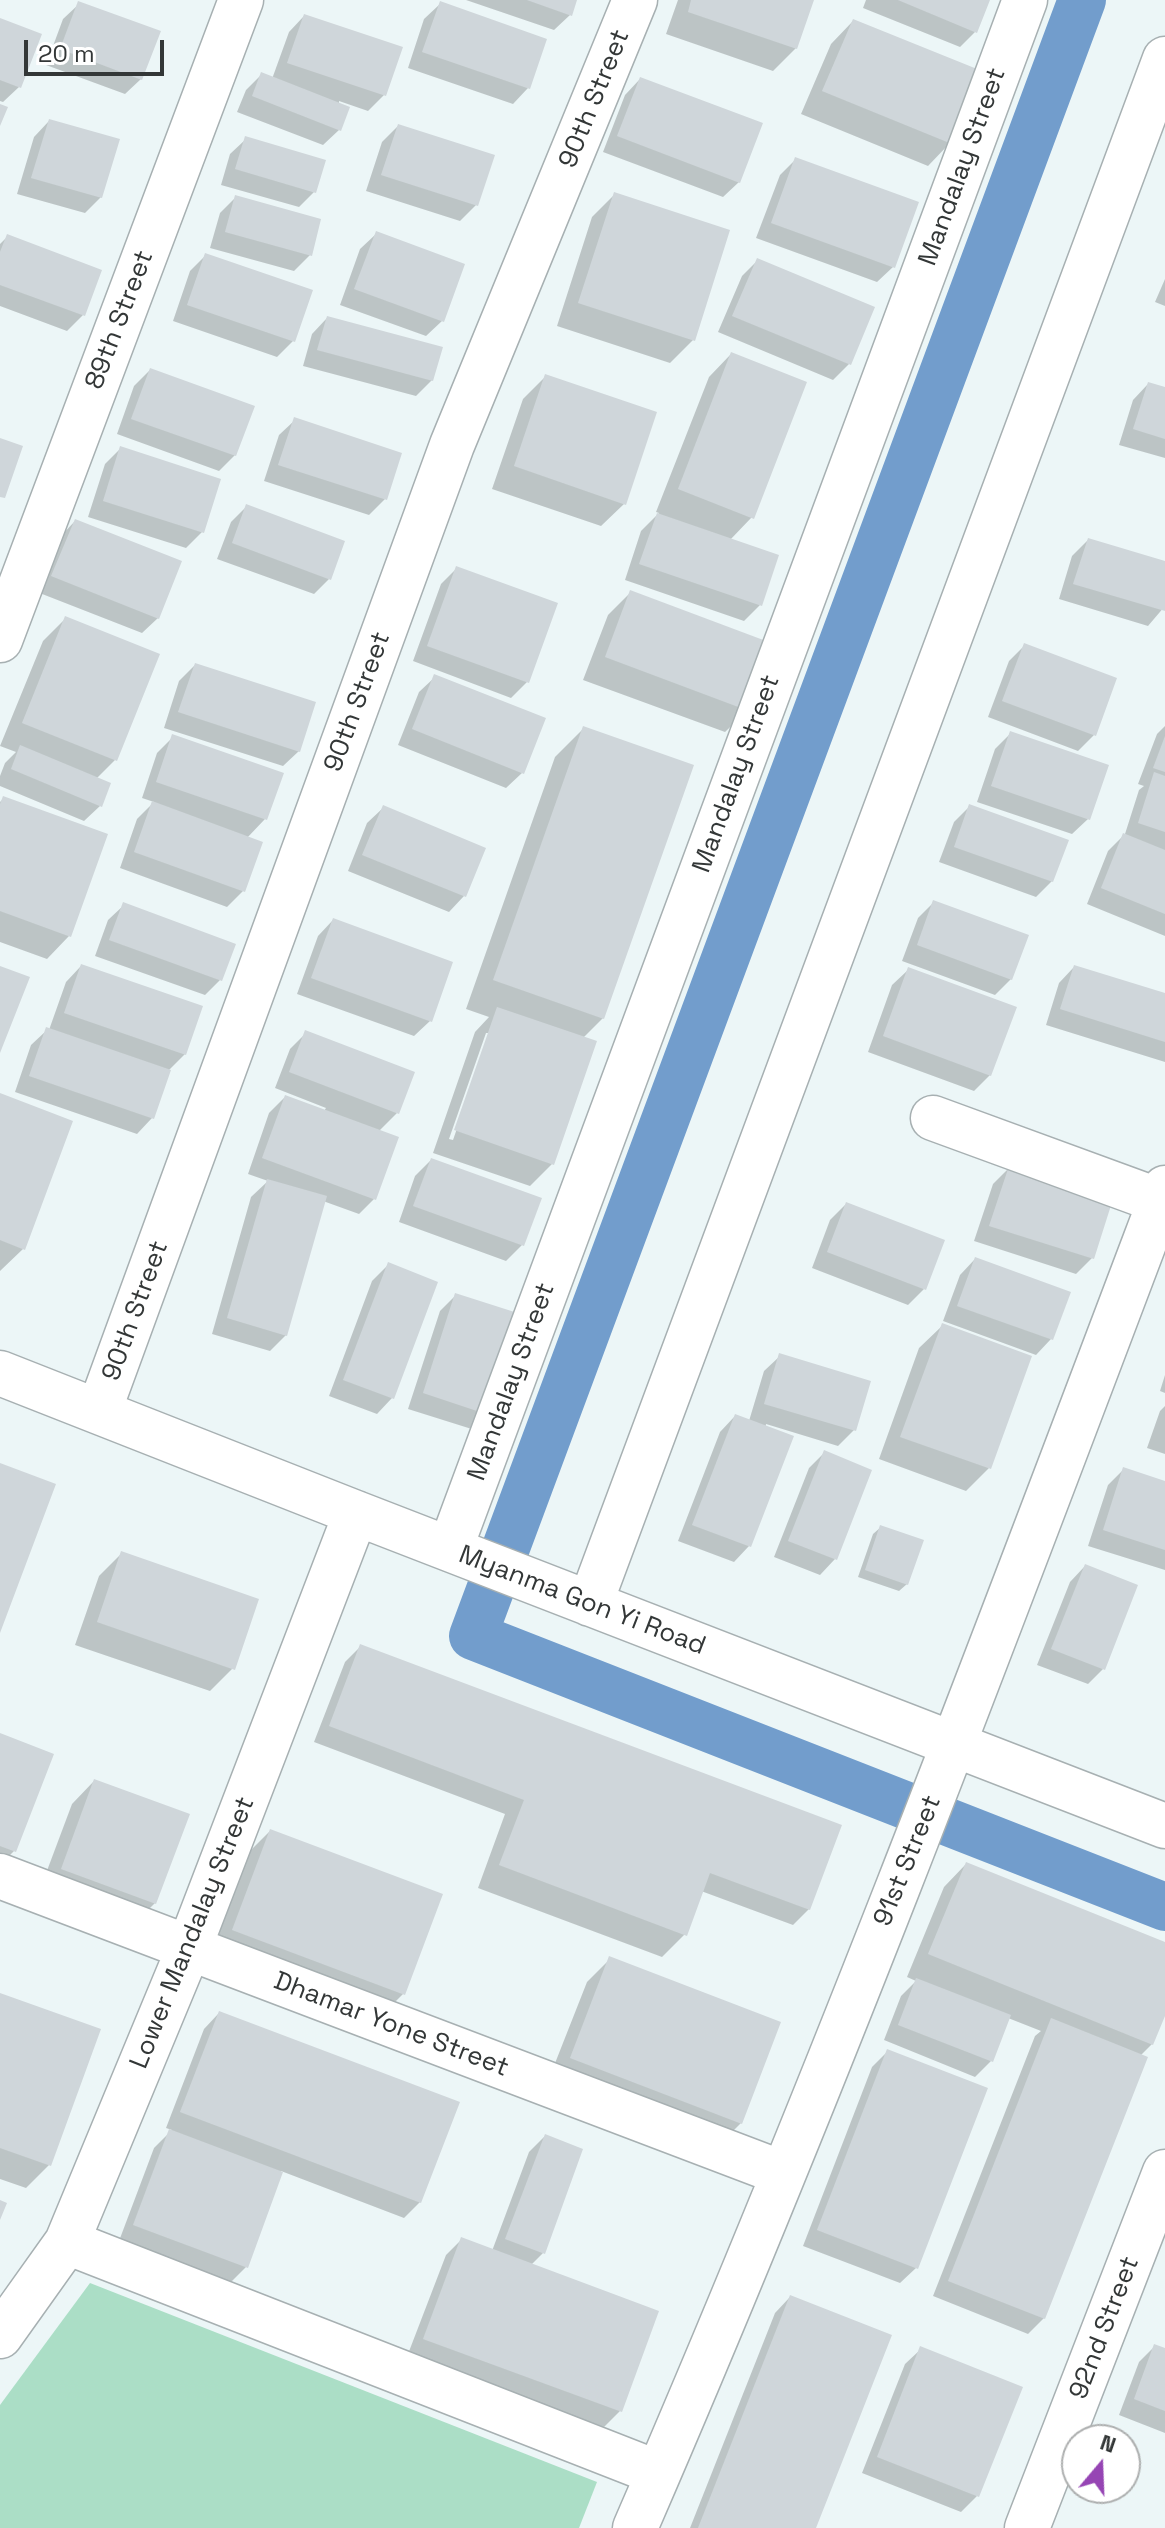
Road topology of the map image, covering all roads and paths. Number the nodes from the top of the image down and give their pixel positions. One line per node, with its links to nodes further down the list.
1 (241, 0): 5 (street, 89th Street)
2 (635, 0): 9 (street, 90th Street)
3 (1025, 0): 11 (street, Mandalay Street)
4 (1165, 59): 12 (street)
5 (0, 640)
6 (933, 1118): 7 (street)
7 (1163, 1194): 13 (street, 91st Street)
8 (0, 1373): 9 (street, Myanma Gon Yi Road)
9 (99, 1411): 10 (street, Myanma Gon Yi Road)
10 (356, 1513): 11 (street, Myanma Gon Yi Road); 16 (street, Lower Mandalay Street)
11 (450, 1549): 12 (street, Myanma Gon Yi Road)
12 (590, 1604): 13 (street, Myanma Gon Yi Road)
13 (955, 1746): 14 (street, Myanma Gon Yi Road); 18 (street, 91st Street)
14 (1165, 1826)
15 (0, 1876): 16 (street, Dhamar Yone Street)
16 (189, 1948): 18 (street, Dhamar Yone Street); 19 (street, Lower Mandalay Street)
17 (1165, 2172): 23 (street, 92nd Street)
18 (782, 2173): 21 (street, 91st Street)
19 (67, 2242): 20 (street, Lower Mandalay Street); 21 (street)
20 (0, 2336)
21 (658, 2473): 22 (street, 91st Street)
22 (635, 2528)
23 (1027, 2528)

